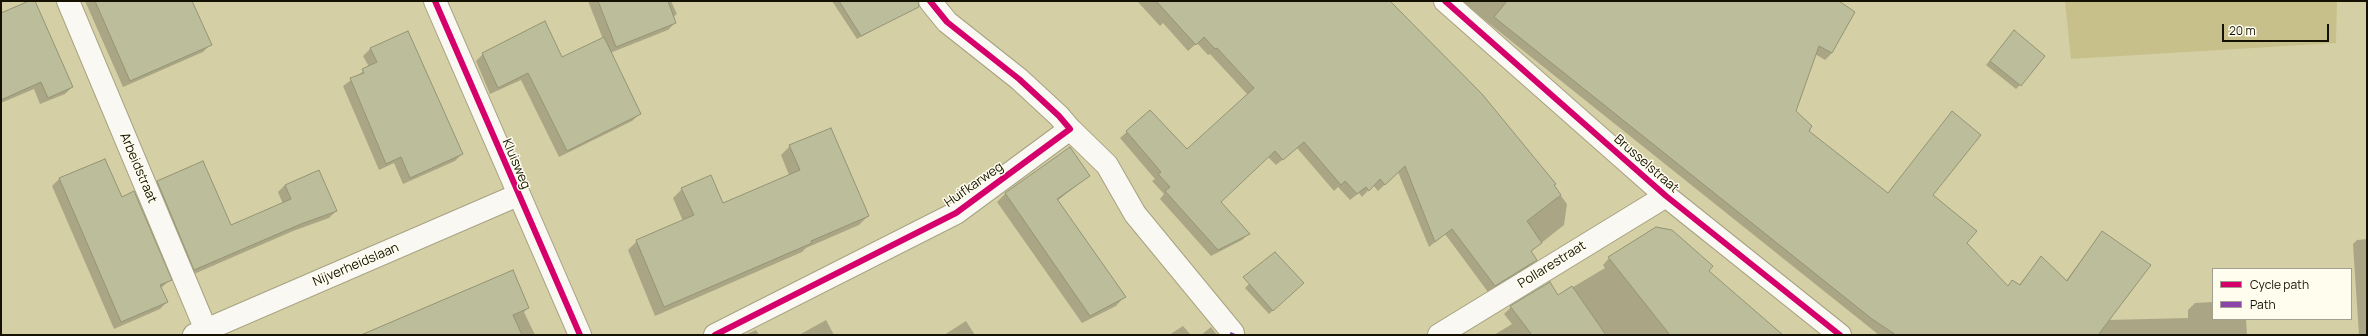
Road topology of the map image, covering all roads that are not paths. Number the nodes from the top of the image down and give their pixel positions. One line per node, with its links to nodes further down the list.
1 (68, 1): 8 (street, Arbeidstraat)
2 (435, 1): 6 (street, Kluisweg)
3 (930, 1): 5 (street)
4 (1445, 1): 7 (street, Brusselstraat)
5 (1070, 129): 9 (street); 11 (street, Huifkarweg)
6 (518, 195): 8 (street, Nijverheidslaan); 10 (street, Kluisweg)
7 (1666, 196): 12 (street, Pollarestraat); 13 (street, Brusselstraat)
8 (202, 333)
9 (1233, 333)
10 (580, 335)
11 (715, 335)
12 (1439, 335)
13 (1840, 335)

